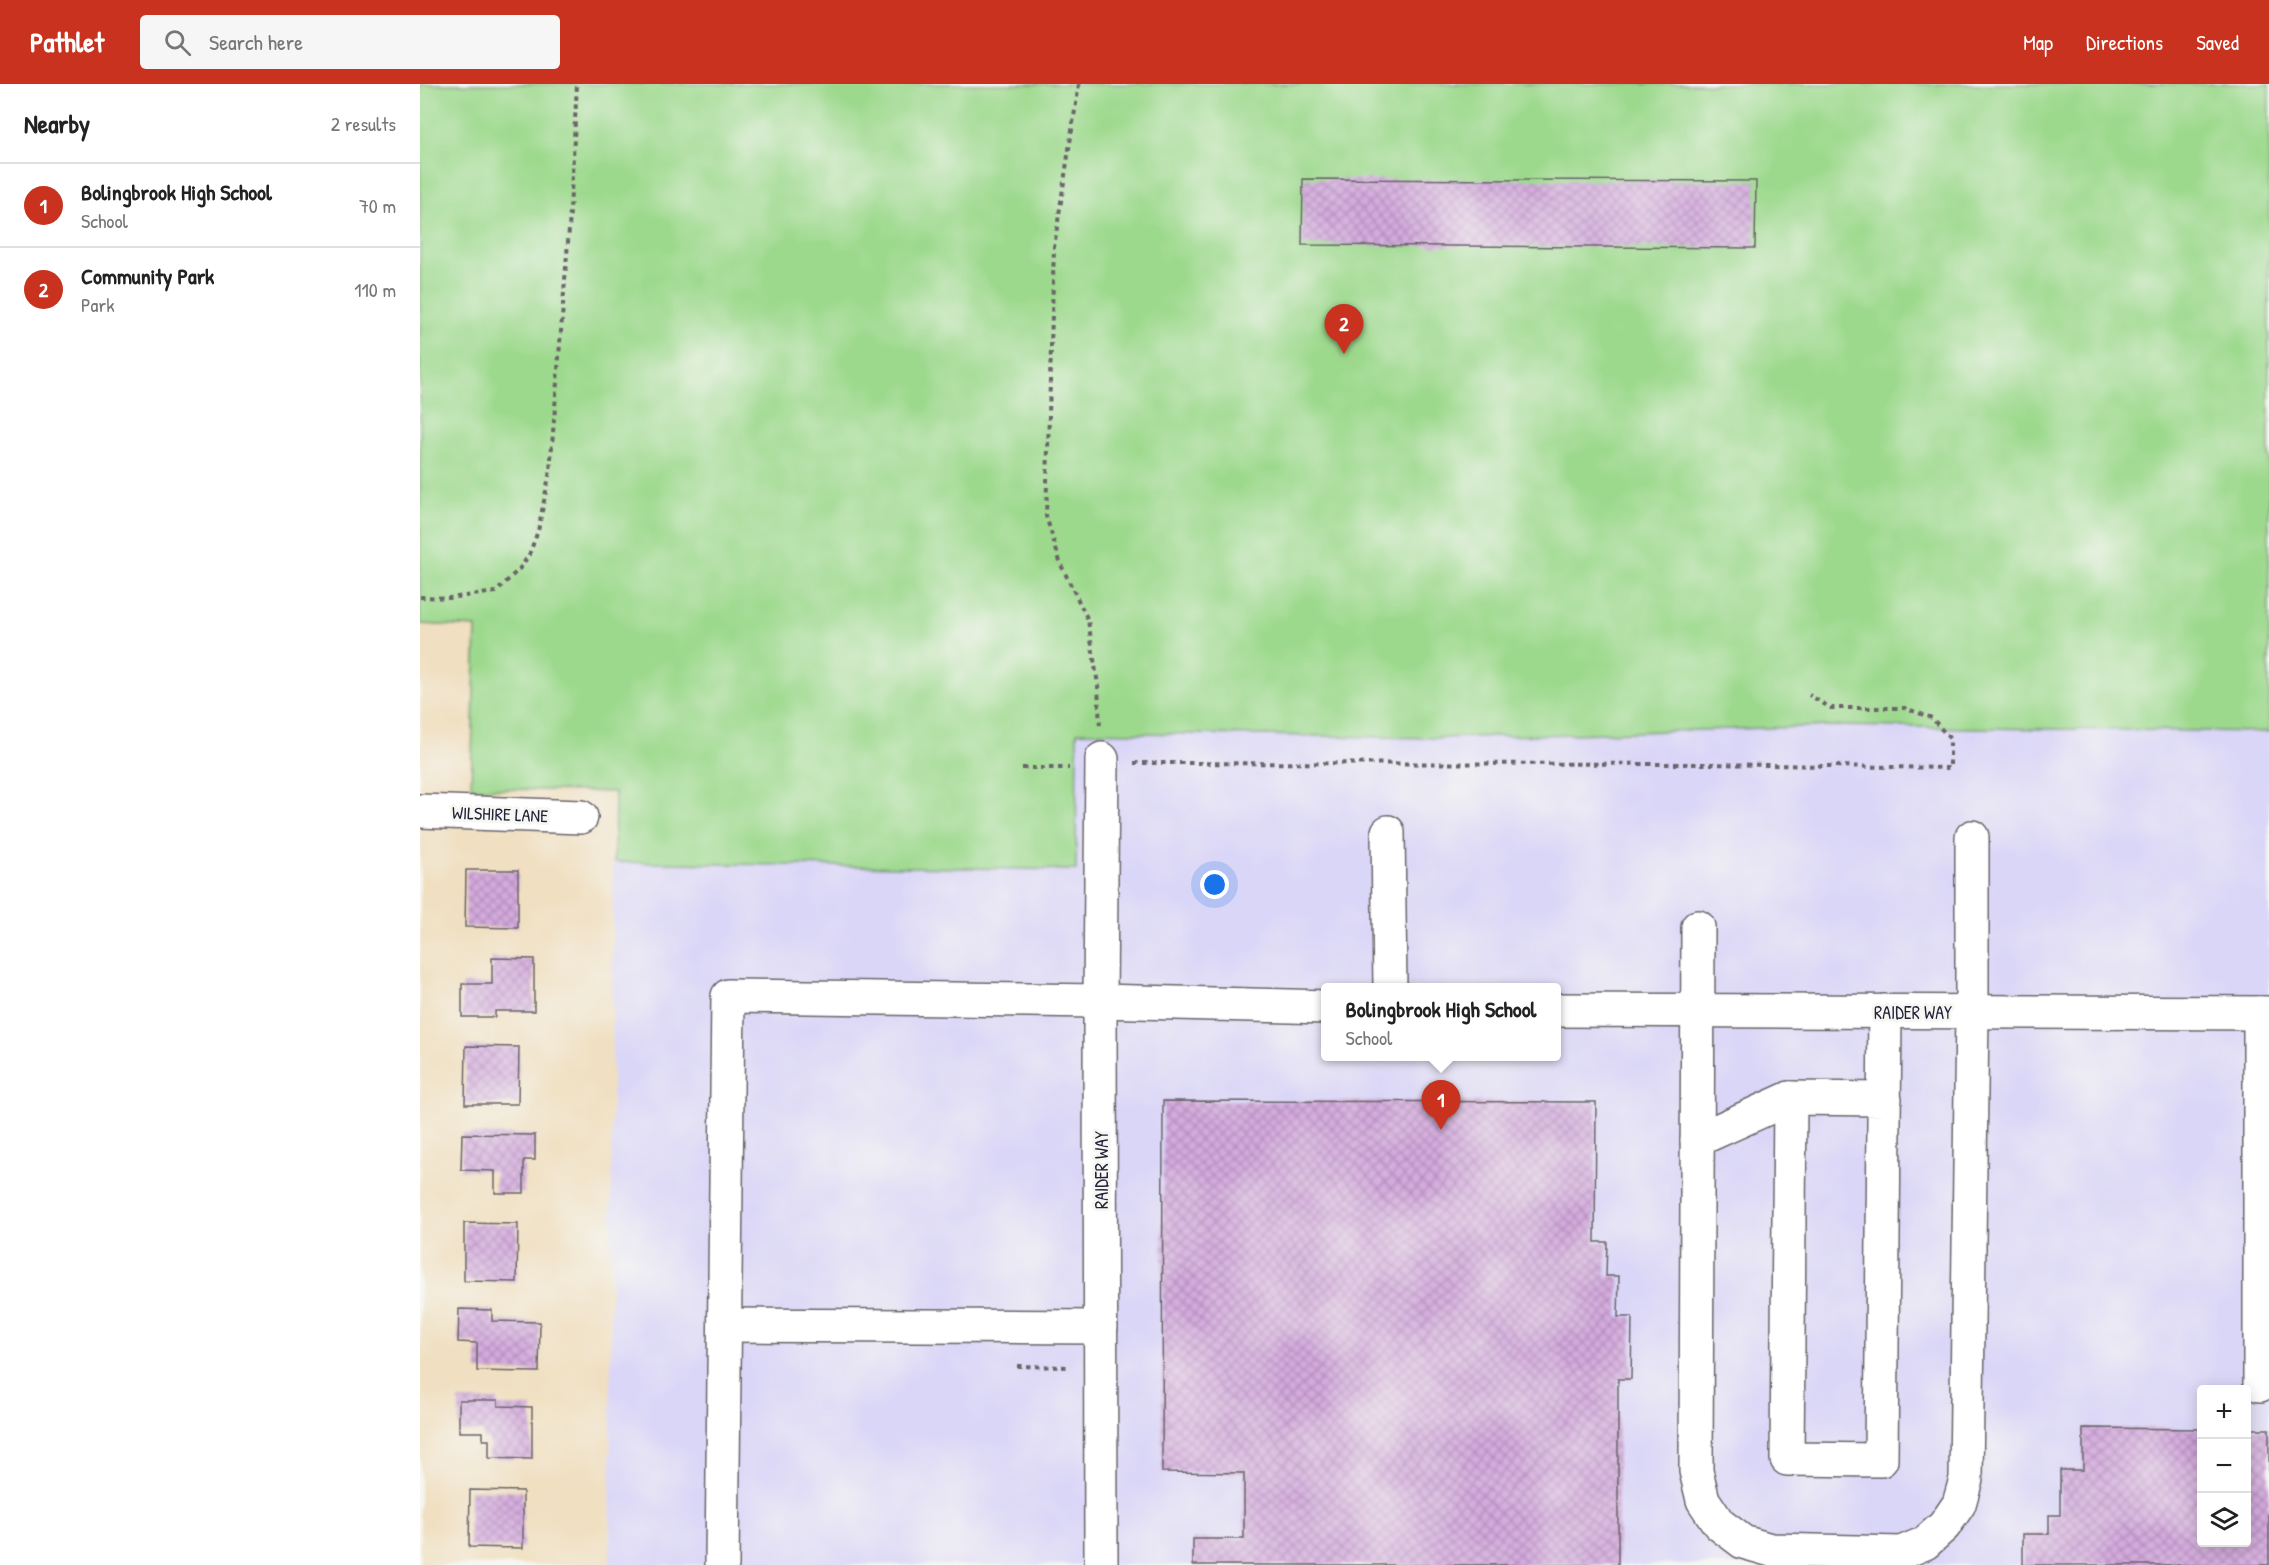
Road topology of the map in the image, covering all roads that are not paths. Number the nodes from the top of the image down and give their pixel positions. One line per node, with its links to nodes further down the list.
1 (1102, 762): 8 (street, RAIDER WAY)
2 (420, 812): 3 (street, WILSHIRE LANE)
3 (581, 817)
4 (1388, 832): 7 (street)
5 (1972, 837): 13 (street)
6 (1698, 927): 11 (street)
7 (1390, 983)
8 (1100, 1001): 9 (street); 18 (street); 19 (street, RAIDER WAY)
9 (1321, 1007)
10 (1561, 1010): 11 (street, RAIDER WAY)
11 (1697, 1011): 12 (street, RAIDER WAY); 17 (street)
12 (1885, 1011): 13 (street, RAIDER WAY); 16 (street)
13 (1972, 1012): 14 (street, RAIDER WAY); 17 (street)
14 (2265, 1013): 20 (street)
15 (1790, 1098): 16 (street); 16 (street); 17 (street)
16 (1885, 1099)
17 (1697, 1140)
18 (725, 1324): 19 (street); 21 (street)
19 (1101, 1327): 22 (street, RAIDER WAY)
20 (2260, 1385)
21 (722, 1565)
22 (1101, 1565)

